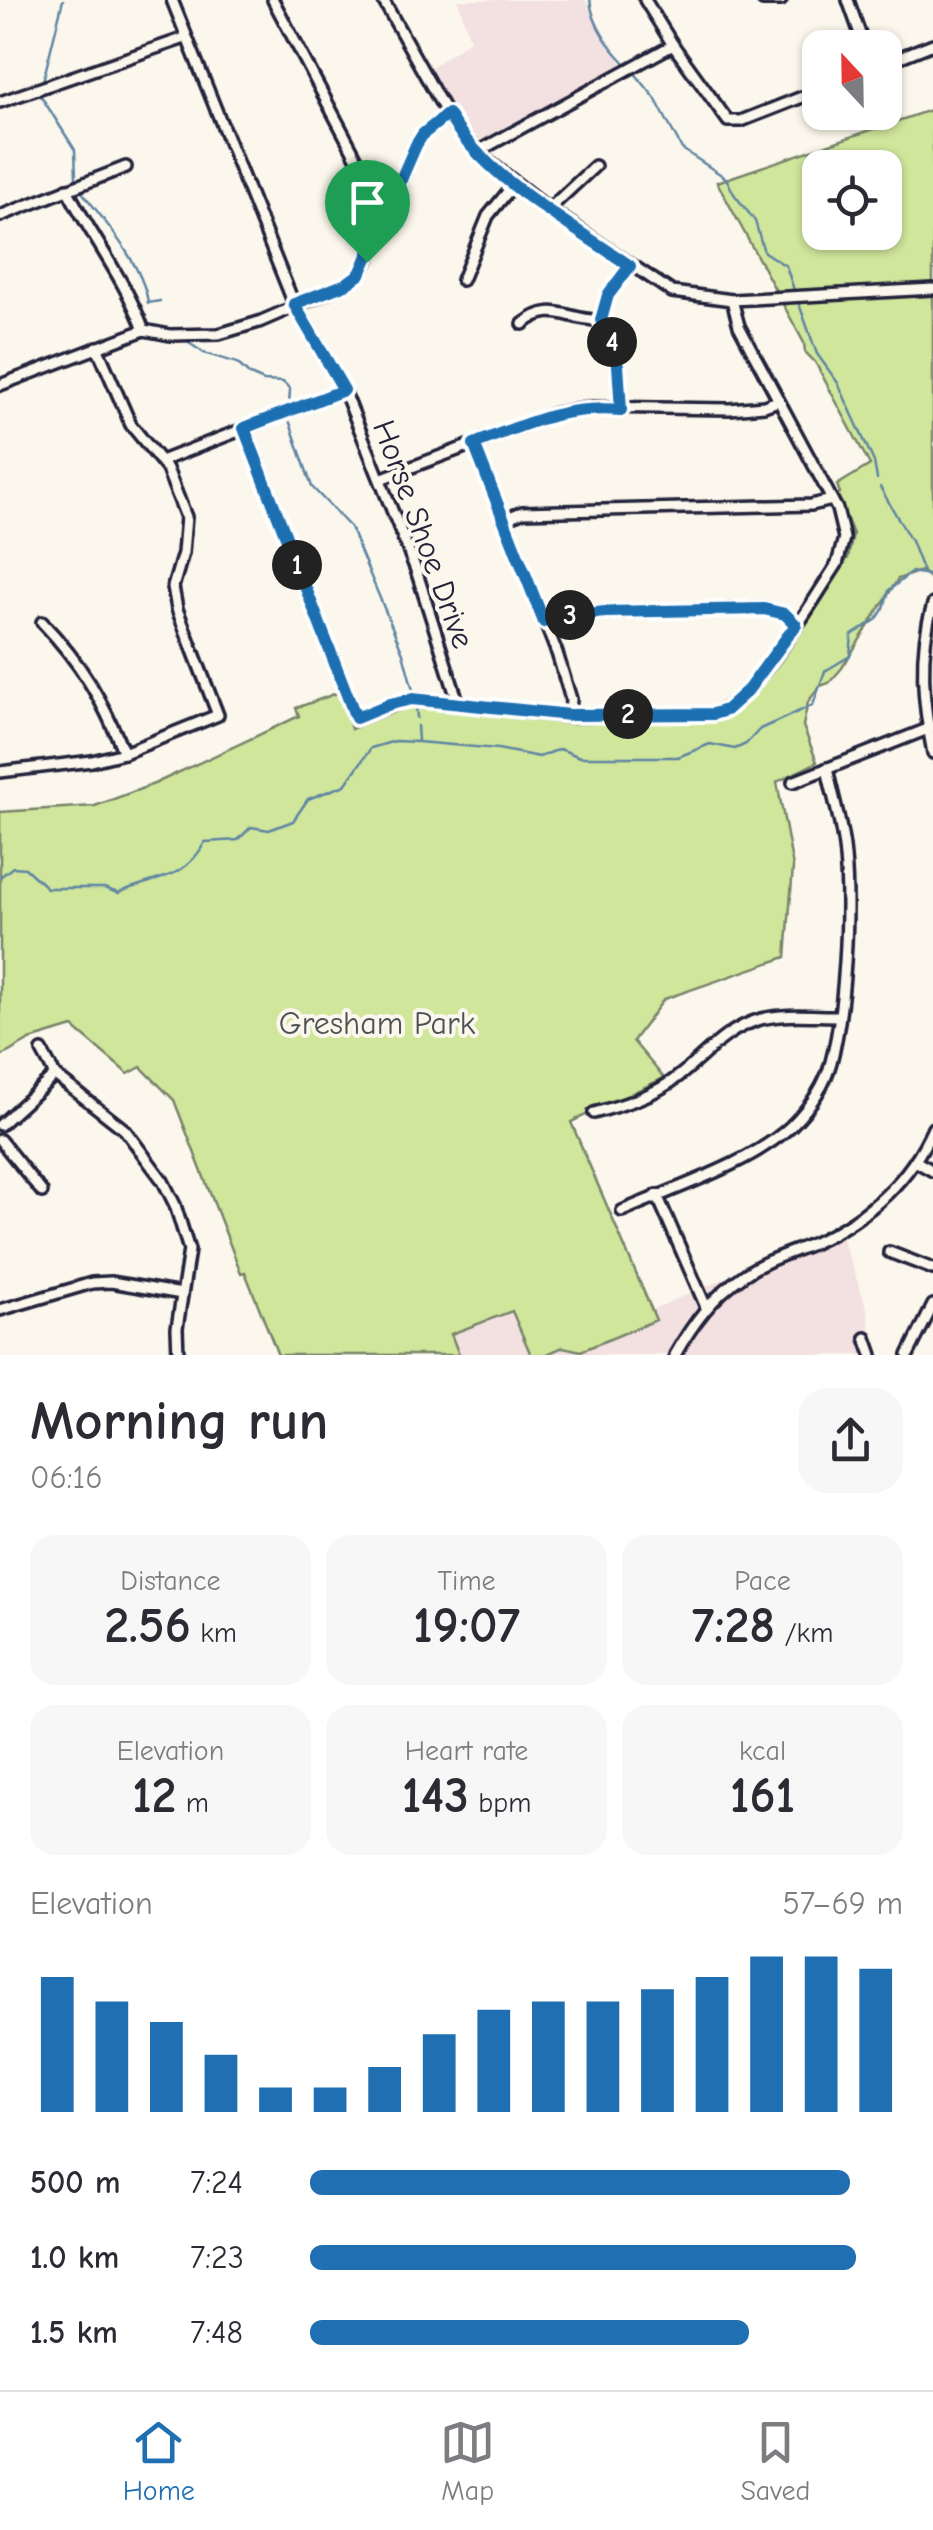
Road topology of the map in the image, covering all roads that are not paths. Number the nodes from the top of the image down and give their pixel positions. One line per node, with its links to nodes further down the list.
1 (172, 0): 9 (street, Horse Shoe Drive)
2 (273, 0): 21 (street)
3 (383, 0): 15 (street)
4 (645, 0): 11 (street)
5 (763, 0): 6 (street)
6 (781, 0)
7 (848, 0): 8 (street)
8 (858, 30)
9 (185, 38): 14 (street); 28 (street, Horse Shoe Drive)
10 (933, 44): 12 (street)
11 (673, 45): 13 (street); 16 (street)
12 (902, 56)
13 (802, 97)
14 (0, 102)
15 (448, 114): 16 (street); 21 (street)
16 (476, 152): 19 (street)
17 (126, 166): 20 (street)
18 (595, 166): 22 (street)
19 (514, 184): 22 (street); 25 (street)
20 (67, 189): 23 (street); 31 (street)
21 (392, 205): 28 (street)
22 (549, 209): 24 (street)
23 (0, 216)
24 (630, 266): 27 (street); 29 (street)
25 (462, 280)
26 (933, 289): 27 (street)
27 (732, 300): 35 (street)
28 (294, 304): 31 (street); 34 (street, Horse Shoe Drive)
29 (601, 320): 30 (street); 36 (street)
30 (523, 324)
31 (144, 330): 32 (street)
32 (97, 348): 33 (street); 39 (street)
33 (0, 386)
34 (344, 390): 37 (street); 40 (street, Horse Shoe Drive)
35 (778, 401): 36 (street); 41 (street)
36 (621, 410): 38 (street)
37 (244, 428): 39 (street); 47 (street)
38 (474, 444): 40 (street); 42 (street)
39 (161, 461): 50 (street)
40 (380, 480): 47 (street, Horse Shoe Drive)
41 (832, 500): 42 (street); 46 (street)
42 (504, 520): 45 (street)
43 (933, 604): 49 (street)
44 (42, 622): 50 (street)
45 (544, 622): 46 (street); 48 (street)
46 (796, 625): 48 (street)
47 (458, 702): 48 (street)
48 (570, 715)
49 (930, 727): 51 (street); 52 (street)
50 (124, 752): 53 (street)
51 (933, 753)
52 (827, 768): 54 (street); 55 (street)
53 (0, 772)
54 (793, 782)
55 (838, 1016): 58 (street); 65 (street)
56 (42, 1051): 57 (street)
57 (55, 1075): 59 (street); 69 (street)
58 (594, 1113)
59 (0, 1125)
60 (933, 1128): 62 (street)
61 (0, 1140): 64 (street)
62 (915, 1162): 63 (street); 71 (street)
63 (933, 1171)
64 (42, 1192)
65 (657, 1195): 66 (street); 71 (street)
66 (622, 1210)
67 (889, 1252): 68 (street)
68 (933, 1269)
69 (182, 1294): 72 (street); 74 (street)
70 (933, 1304): 77 (street)
71 (706, 1307): 75 (street)
72 (0, 1310)
73 (866, 1338): 76 (street)
74 (178, 1355)
75 (674, 1355)
76 (872, 1355)
77 (908, 1355)

